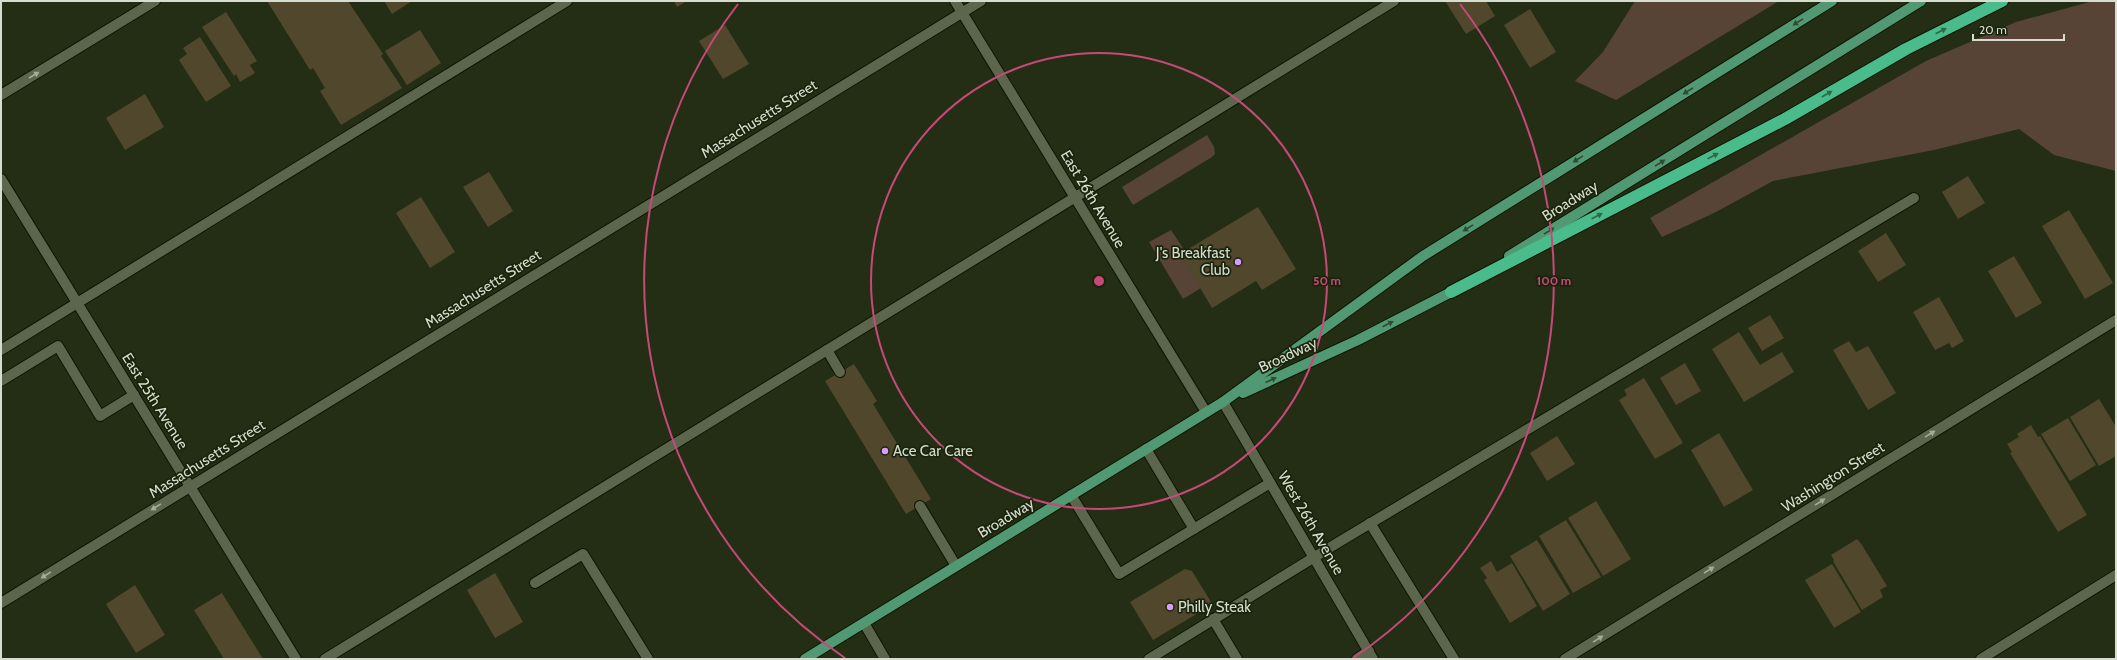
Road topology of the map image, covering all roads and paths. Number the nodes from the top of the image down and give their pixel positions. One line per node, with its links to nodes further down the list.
1 (155, 1): 10 (street, one-way to 1)
2 (567, 1): 15 (street)
3 (955, 1): 9 (street, East 26th Avenue)
4 (980, 1): 9 (street, Massachusetts Street)
5 (1394, 1): 12 (street)
6 (1832, 1): 22 (main road, Broadway, one-way to 22)
7 (1920, 1): 14 (main road, Broadway, one-way to 7)
8 (2002, 1): 14 (highway, one-way to 8)
9 (962, 12): 12 (street, East 26th Avenue); 26 (street, Massachusetts Street)
10 (1, 95)
11 (1, 179): 15 (street, East 25th Avenue)
12 (1075, 197): 18 (street); 23 (street, East 26th Avenue)
13 (1914, 198): 29 (street)
14 (1451, 292): 22 (main road, Broadway, one-way to 14)
15 (77, 303): 17 (street); 21 (street, East 25th Avenue)
16 (2116, 320): 48 (street, Washington Street, one-way to 16)
17 (1, 350)
18 (827, 350): 19 (street); 40 (street)
19 (840, 372)
20 (1, 381): 21 (street)
21 (134, 396): 26 (street, East 25th Avenue)
22 (1223, 402): 23 (main road, Broadway); 25 (street, West 26th Avenue)
23 (1206, 412): 24 (main road, Broadway)
24 (1146, 449): 27 (main road, Broadway); 30 (street)
25 (1270, 483): 30 (street); 31 (street, West 26th Avenue)
26 (190, 487): 35 (street, Massachusetts Street, one-way to 35); 39 (street, East 25th Avenue)
27 (1072, 495): 30 (street); 32 (main road, Broadway)
28 (920, 506): 32 (street)
29 (1370, 523): 31 (street); 47 (street)
30 (1194, 530)
31 (1314, 558): 36 (street); 38 (street, West 26th Avenue)
32 (956, 566): 37 (main road, Broadway)
33 (2116, 576): 49 (street)
34 (536, 583): 41 (street)
35 (1, 603)
36 (1213, 619): 44 (street); 45 (street)
37 (864, 623): 42 (main road, Broadway); 43 (street)
38 (1371, 655): 46 (street)
39 (296, 659)
40 (325, 659)
41 (648, 659)
42 (805, 659)
43 (885, 659)
44 (1149, 659)
45 (1237, 659)
46 (1357, 659)
47 (1454, 659)
48 (1565, 659)
49 (1982, 659)

